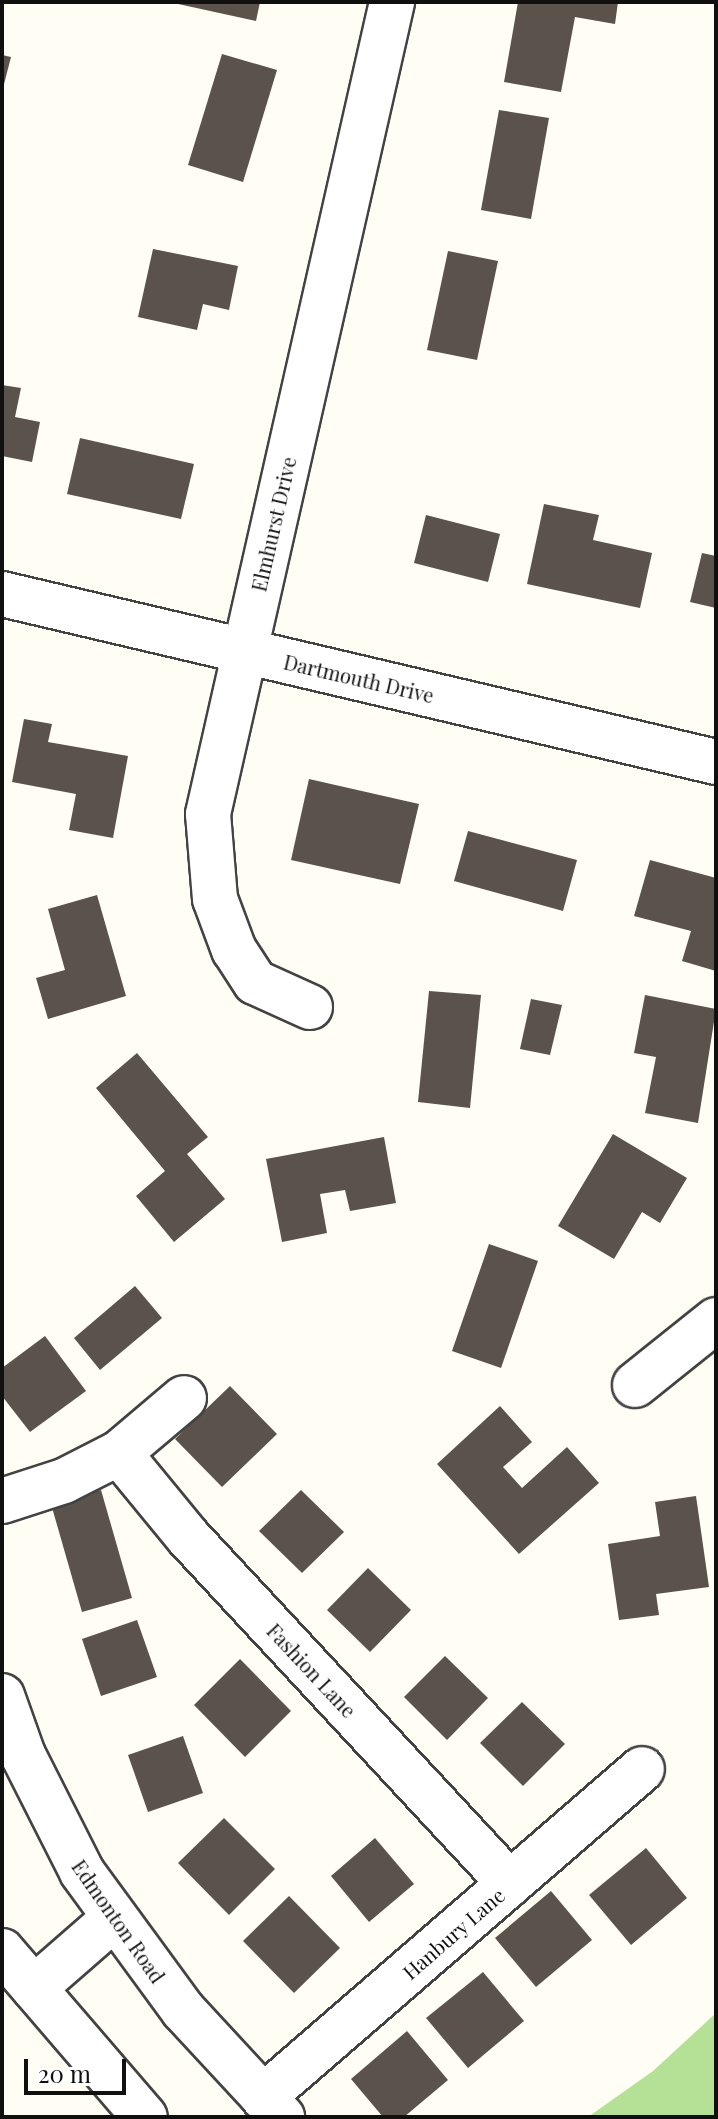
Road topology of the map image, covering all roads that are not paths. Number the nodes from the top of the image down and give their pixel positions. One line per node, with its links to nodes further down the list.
1 (392, 2): 3 (street, Elmhurst Drive)
2 (2, 594): 3 (street, Dartmouth Drive)
3 (243, 651): 4 (street, Dartmouth Drive); 5 (street, Elmhurst Drive)
4 (716, 762)
5 (310, 1007)
6 (716, 1320): 7 (street)
7 (635, 1385)
8 (184, 1398): 9 (street)
9 (119, 1453): 10 (street); 13 (street, Fashion Lane)
10 (2, 1501)
11 (2, 1696): 14 (street, Edmonton Road)
12 (642, 1769): 13 (street, Hanbury Lane)
13 (510, 1883): 17 (street, Hanbury Lane)
14 (113, 1919): 16 (street); 17 (street, Edmonton Road)
15 (2, 1951): 16 (street)
16 (34, 1988): 18 (street)
17 (272, 2107)
18 (145, 2117)

